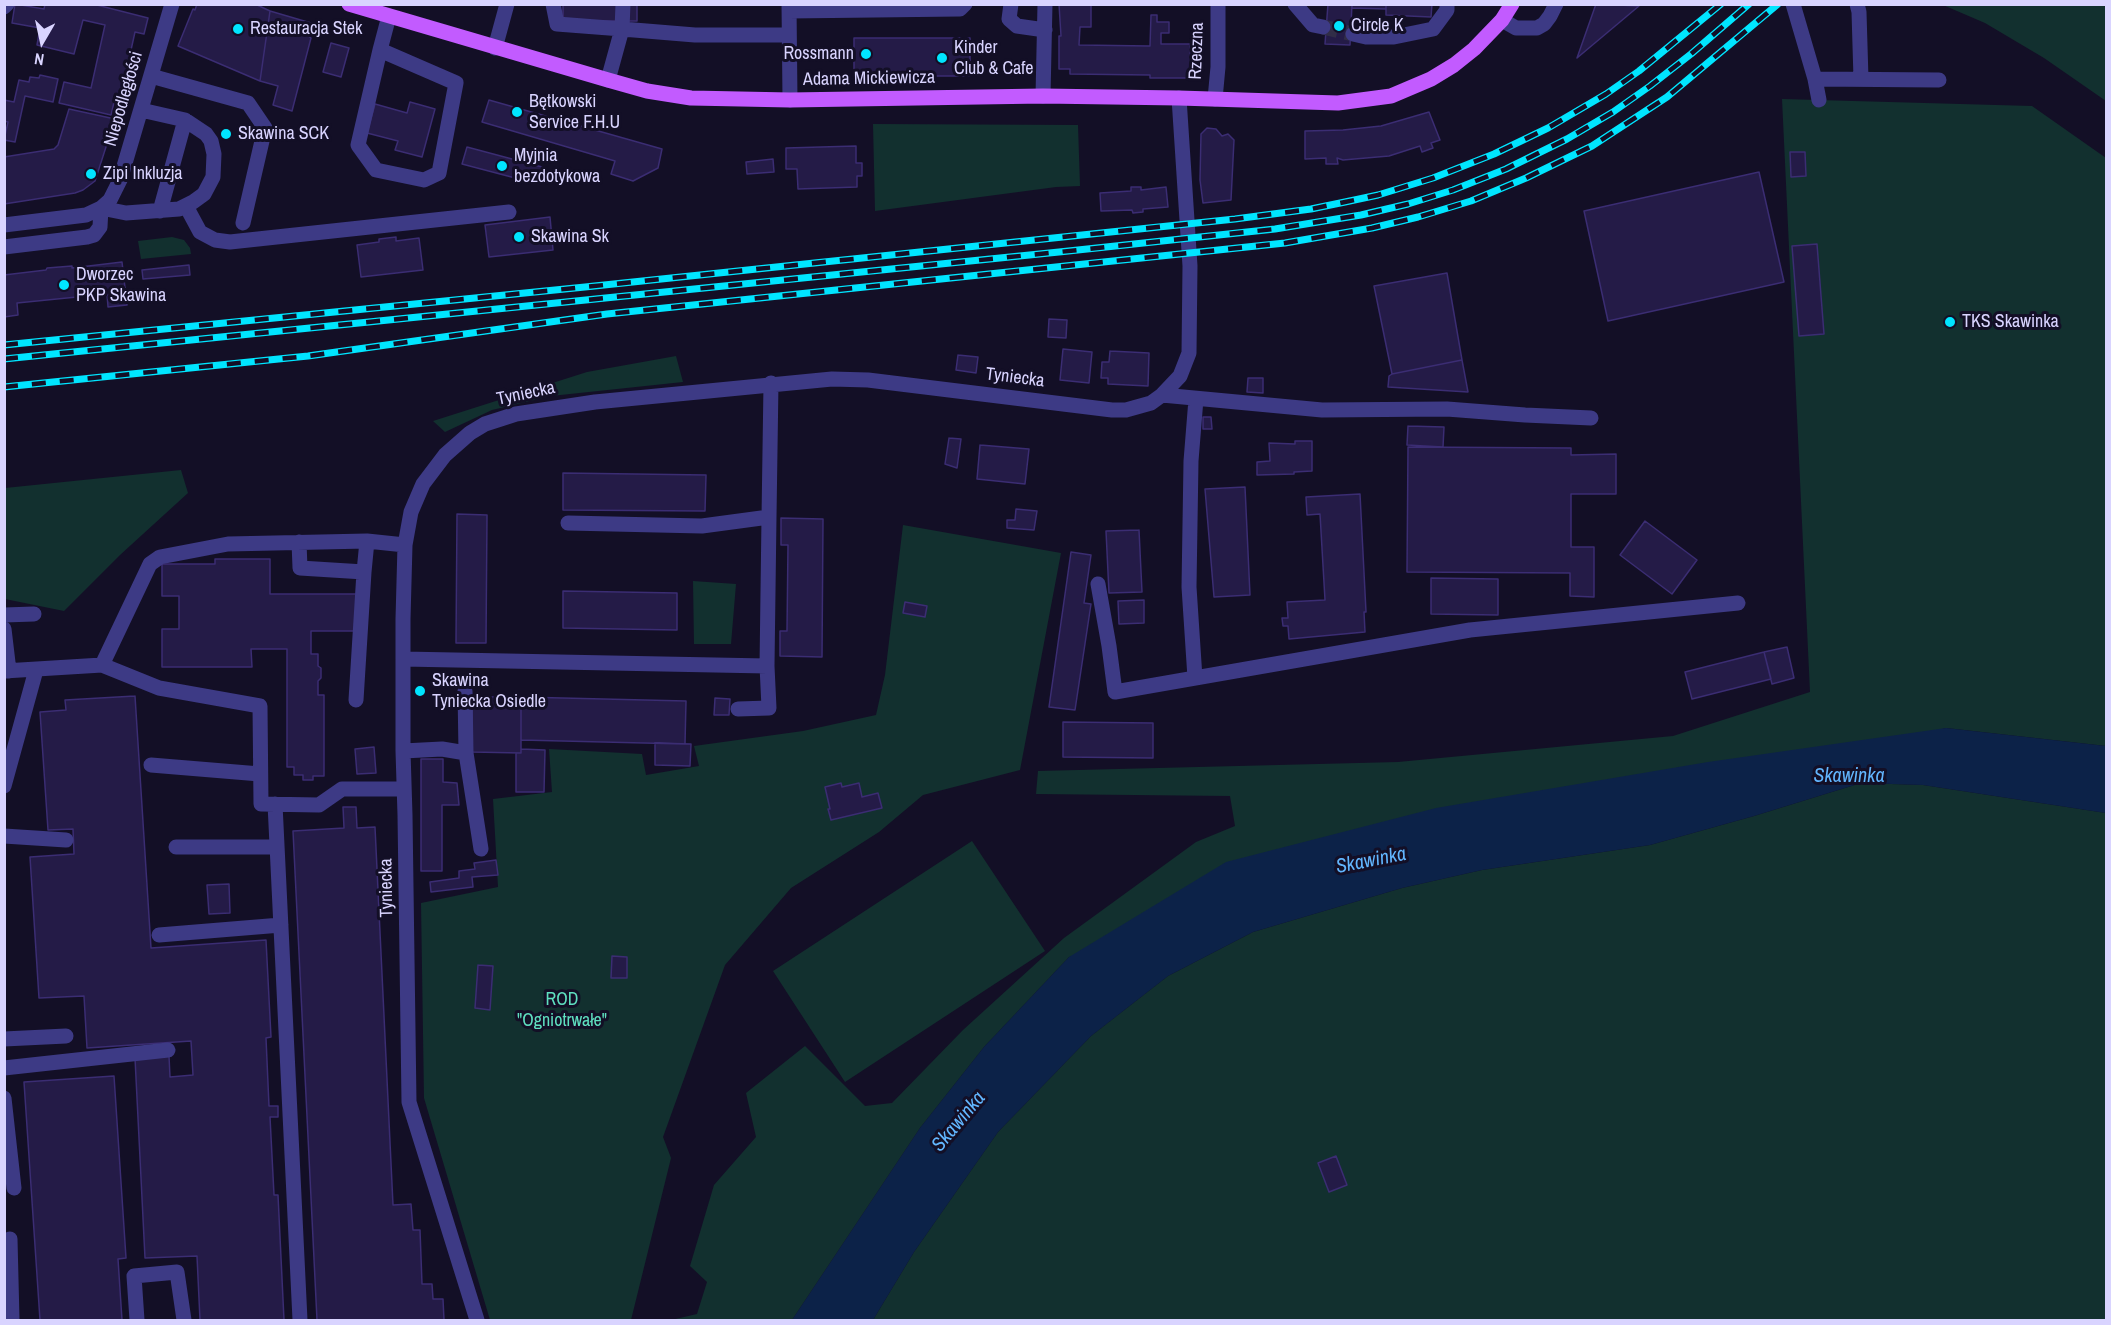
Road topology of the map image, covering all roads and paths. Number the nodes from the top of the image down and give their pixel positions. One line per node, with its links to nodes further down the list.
1 (172, 4): 26 (street, Niepodległości)
2 (349, 4): 17 (main road, Adama Mickiewicza)
3 (507, 4): 24 (street)
4 (553, 4): 20 (street)
5 (623, 4): 20 (street)
6 (964, 4): 16 (street)
7 (1011, 4): 21 (street)
8 (1046, 4): 21 (street)
9 (1218, 4): 33 (street, Rzeczna)
10 (1295, 4): 19 (street)
11 (1447, 4): 22 (street)
12 (1512, 4): 18 (main road, Adama Mickiewicza)
13 (1556, 4): 18 (street)
14 (1793, 4): 27 (street)
15 (1857, 4): 28 (street)
16 (789, 8): 23 (street)
17 (389, 16): 24 (main road, Adama Mickiewicza); 25 (street)
18 (1502, 20): 33 (main road, Adama Mickiewicza)
19 (1323, 27)
20 (622, 29): 23 (street); 29 (street)
21 (1045, 30): 31 (street)
22 (1353, 34)
23 (789, 35): 34 (street)
24 (495, 48): 29 (main road, Adama Mickiewicza)
25 (381, 50): 25 (street)
26 (151, 76): 36 (street, Niepodległości); 42 (street)
27 (1815, 79): 28 (street); 35 (street)
28 (1861, 79): 30 (street)
29 (608, 80): 34 (main road, Adama Mickiewicza)
30 (1938, 80)
31 (1043, 96): 32 (main road, Adama Mickiewicza); 34 (main road, Adama Mickiewicza)
32 (1179, 98): 33 (main road, Adama Mickiewicza); 46 (street, Tyniecka)
33 (1215, 99)
34 (790, 100)
35 (1819, 100)
36 (141, 110): 37 (street); 39 (street, Niepodległości)
37 (185, 120): 38 (street); 40 (street)
38 (186, 206): 40 (street); 41 (street)
39 (101, 208): 40 (street); 43 (street); 44 (street, Niepodległości)
40 (160, 211)
41 (509, 212)
42 (243, 223)
43 (4, 225)
44 (4, 247)
45 (771, 383): 46 (street, Tyniecka); 49 (street); 53 (street, Tyniecka)
46 (1162, 395): 47 (street)
47 (1196, 399): 48 (street); 65 (street)
48 (1591, 418)
49 (769, 517): 50 (street); 62 (street)
50 (568, 523)
51 (367, 541): 52 (street); 53 (street); 54 (street)
52 (299, 542): 54 (street); 61 (street)
53 (405, 545): 60 (street, Tyniecka)
54 (364, 572): 67 (street)
55 (1098, 584): 65 (street)
56 (1738, 603): 65 (street)
57 (34, 614): 58 (street)
58 (4, 615)
59 (4, 629): 64 (street)
60 (403, 659): 62 (street); 69 (street, Tyniecka)
61 (102, 665): 63 (street); 72 (street)
62 (767, 666): 68 (street)
63 (36, 670): 64 (street); 73 (street)
64 (7, 671)
65 (1195, 678)
66 (465, 691): 70 (street)
67 (356, 700)
68 (738, 709)
69 (403, 751): 70 (street); 74 (street, Tyniecka)
70 (466, 753): 80 (street)
71 (151, 765): 72 (street)
72 (260, 774): 75 (street)
73 (4, 786)
74 (404, 789): 75 (street); 94 (street, Tyniecka)
75 (275, 804): 79 (street)
76 (4, 836): 77 (street)
77 (66, 840)
78 (176, 847): 79 (street)
79 (277, 847): 81 (street)
80 (481, 849)
81 (281, 925): 82 (street); 93 (street)
82 (159, 935)
83 (66, 1036): 84 (street)
84 (4, 1039)
85 (168, 1050): 86 (street)
86 (4, 1068)
87 (4, 1098): 88 (street)
88 (14, 1188)
89 (10, 1239): 90 (street)
90 (12, 1320)
91 (137, 1320): 92 (street)
92 (184, 1320)
93 (300, 1320)
94 (477, 1320)

